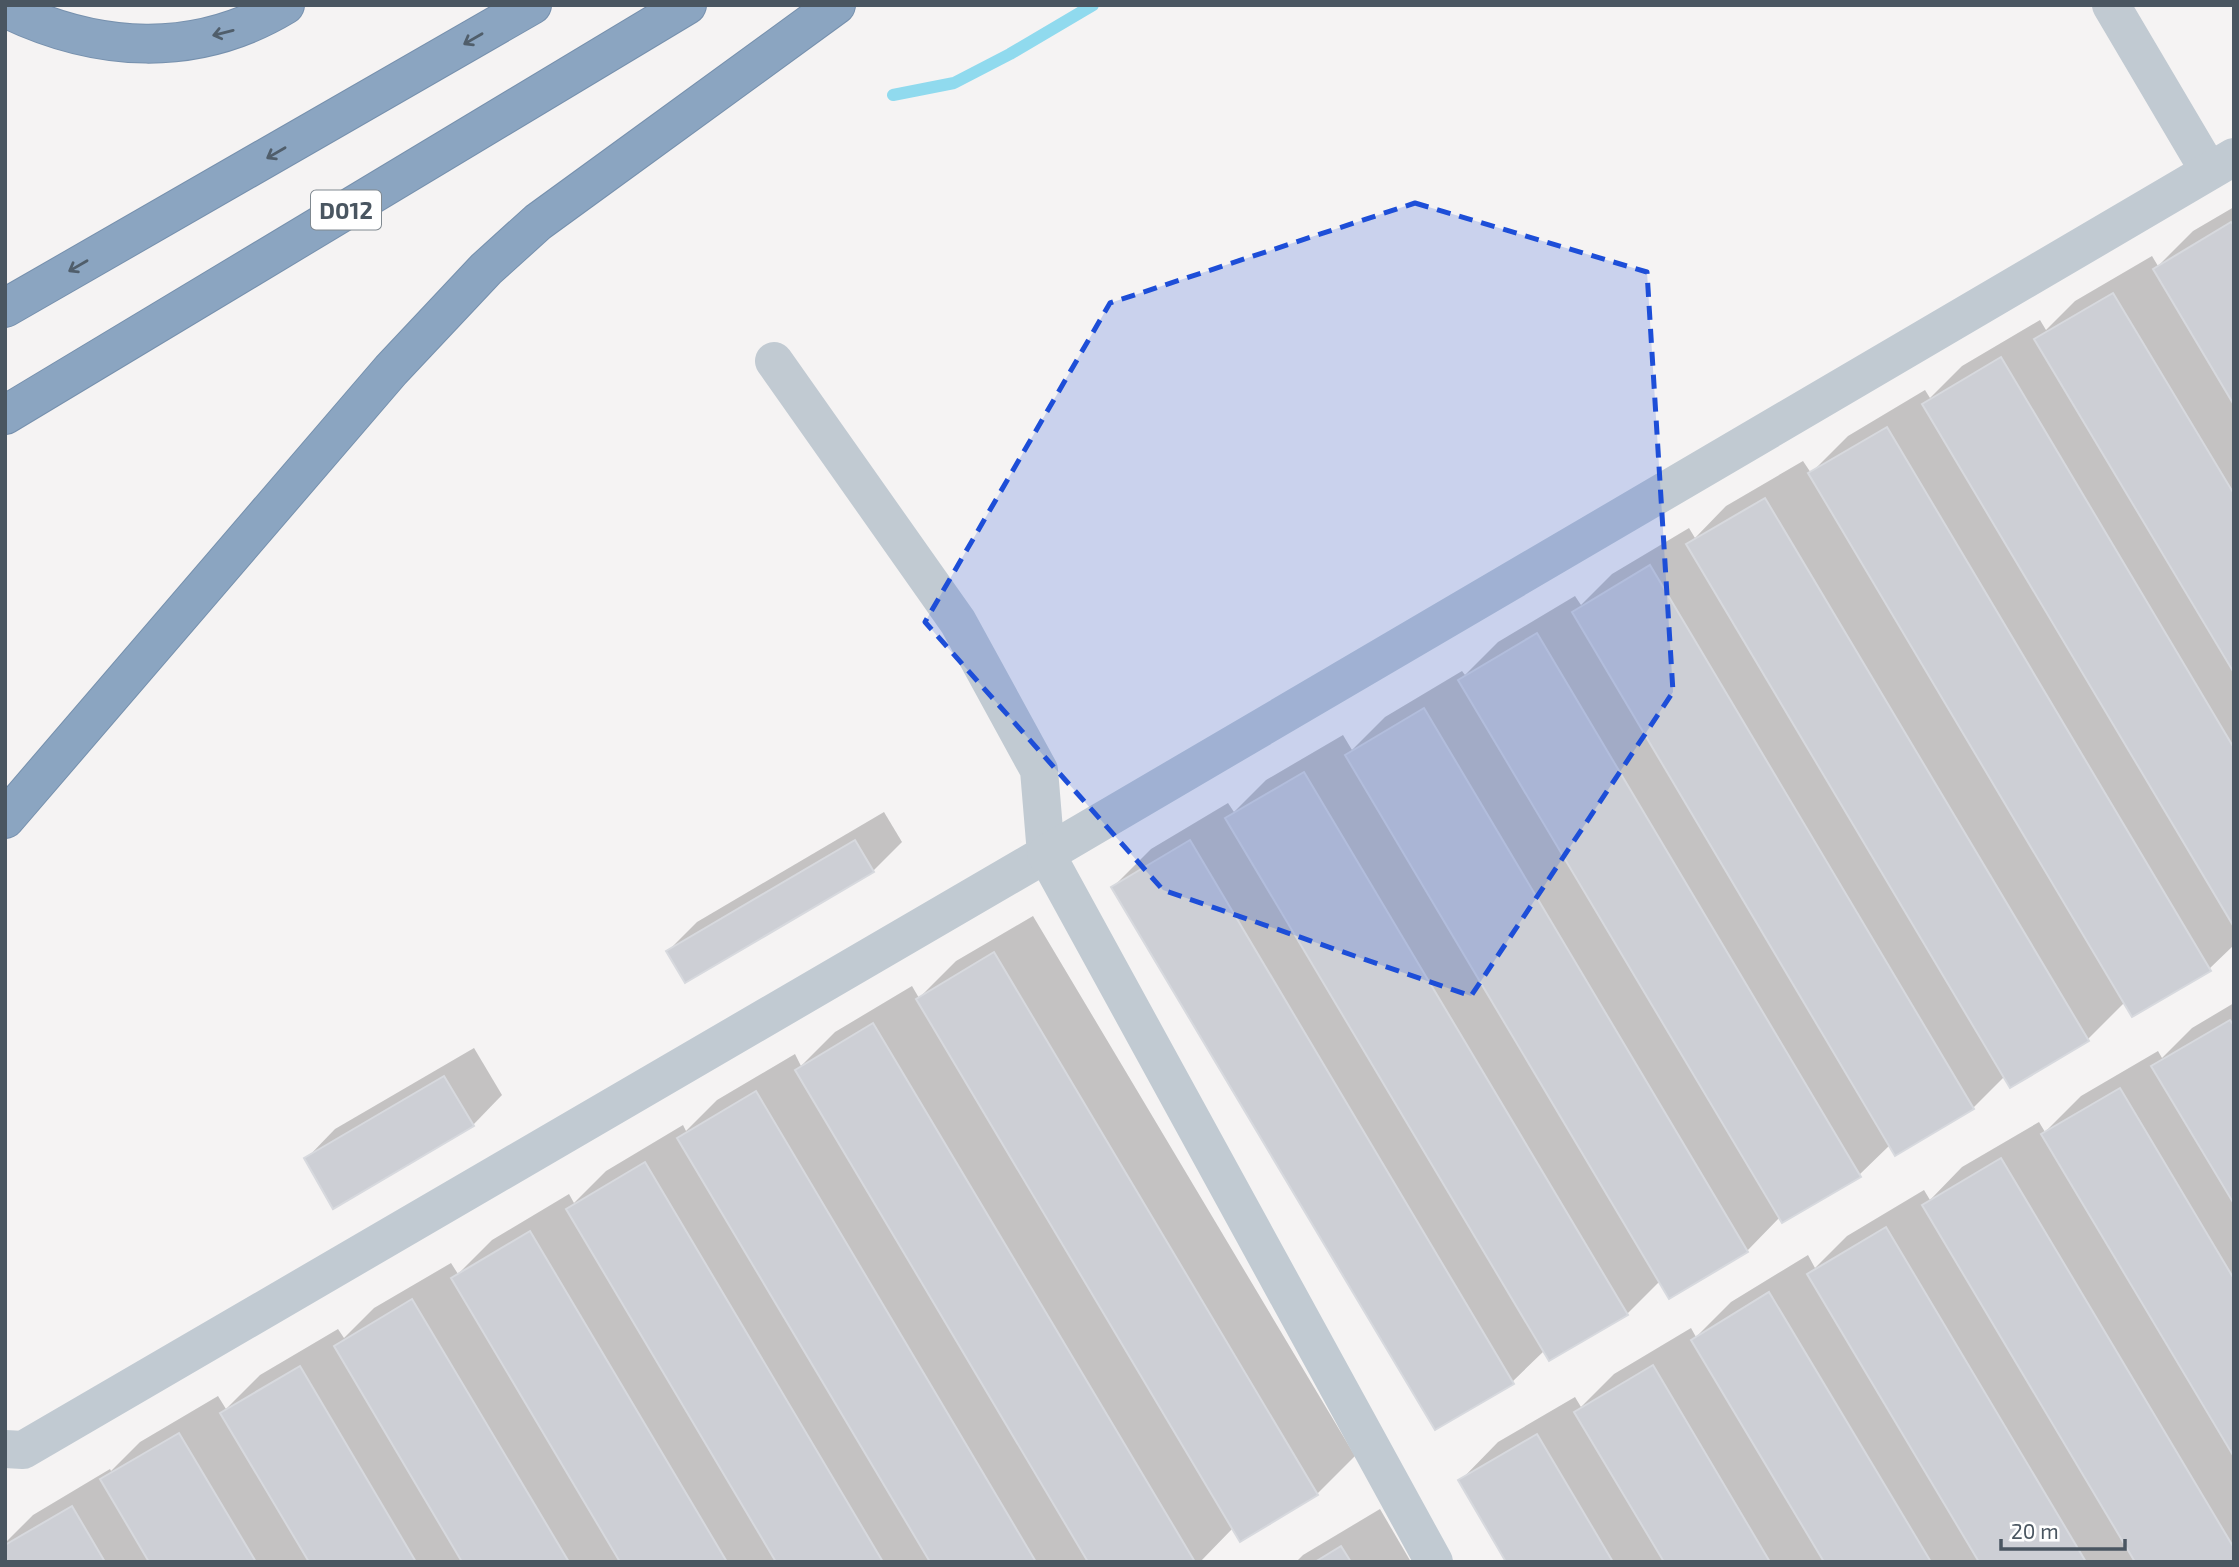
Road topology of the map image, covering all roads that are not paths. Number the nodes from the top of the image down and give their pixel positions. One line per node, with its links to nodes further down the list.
1 (285, 5): 6 (highway, one-way to 6)
2 (532, 5): 8 (highway, one-way to 8)
3 (687, 5): 10 (highway, D012)
4 (836, 5): 11 (highway)
5 (2111, 5): 7 (lane)
6 (5, 8)
7 (2221, 164): 12 (lane)
8 (5, 308)
9 (774, 361): 12 (lane)
10 (5, 415)
11 (5, 819)
12 (1046, 854): 13 (lane); 14 (lane)
13 (5, 1449)
14 (1434, 1562)

